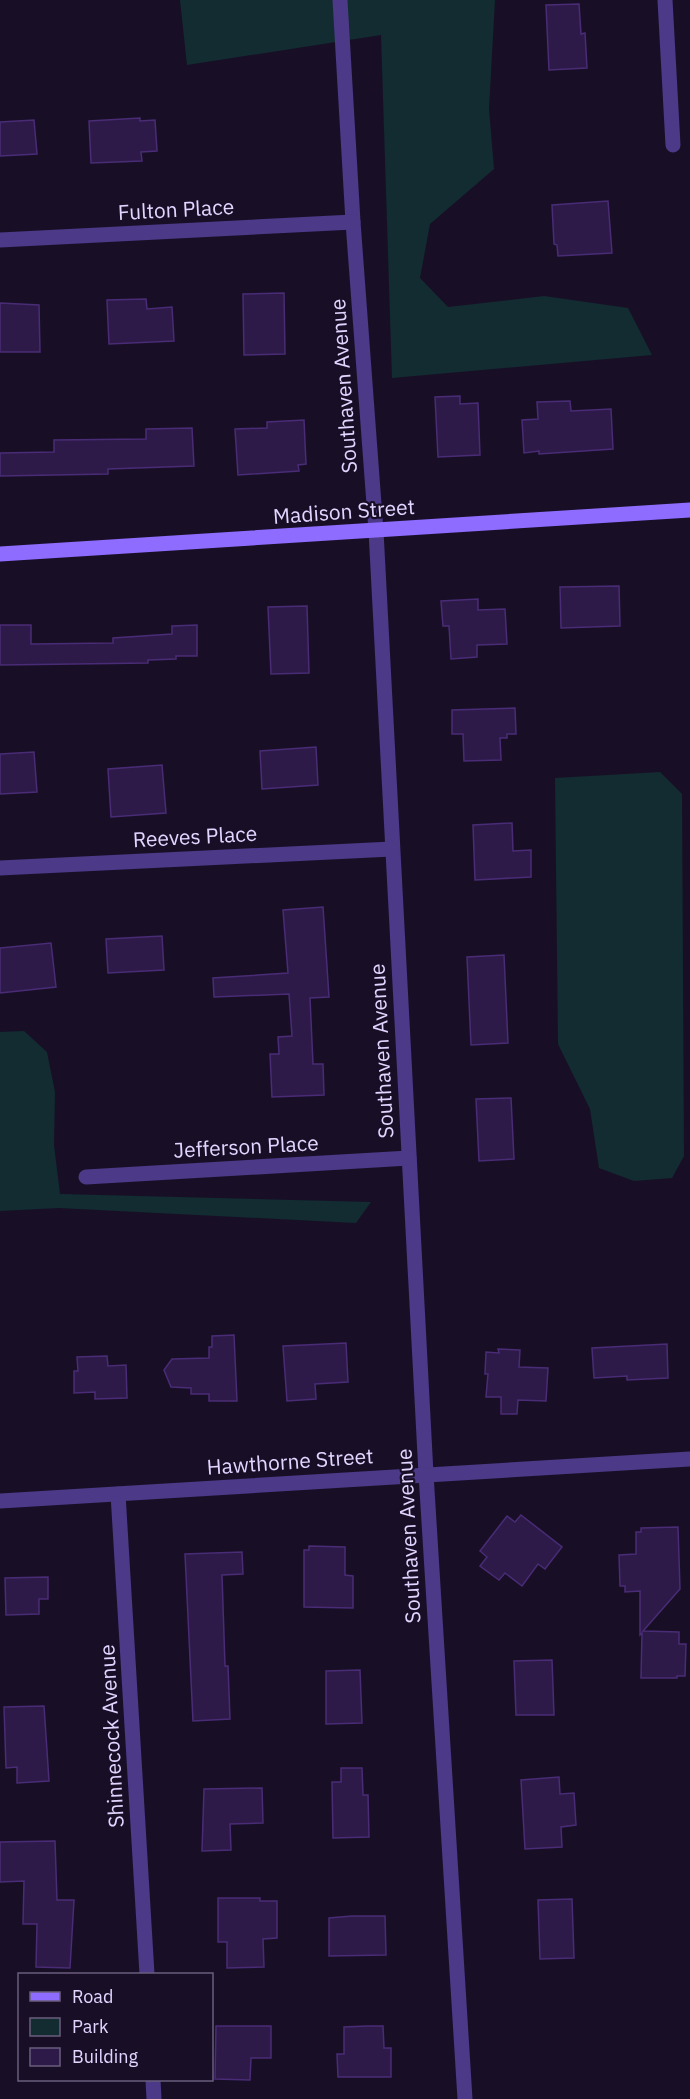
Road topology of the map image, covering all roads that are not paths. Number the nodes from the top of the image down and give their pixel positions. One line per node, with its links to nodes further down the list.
1 (340, 0): 4 (street, Southaven Avenue)
2 (665, 0): 3 (street)
3 (673, 146)
4 (353, 222): 5 (street, Fulton Place); 7 (street, Southaven Avenue)
5 (0, 240)
6 (690, 510): 7 (street, Madison Street)
7 (376, 531): 8 (street, Madison Street); 9 (street, Southaven Avenue)
8 (0, 554)
9 (392, 849): 10 (street, Reeves Place); 11 (street, Southaven Avenue)
10 (0, 868)
11 (409, 1158): 12 (street, Jefferson Place); 14 (street, Southaven Avenue)
12 (86, 1177)
13 (690, 1459): 14 (street, Hawthorne Street)
14 (426, 1474): 15 (street, Hawthorne Street); 20 (street, Southaven Avenue)
15 (118, 1494): 16 (street, Hawthorne Street); 17 (street, Shinnecock Avenue)
16 (0, 1501)
17 (147, 1973)
18 (153, 2081): 19 (street)
19 (154, 2099)
20 (465, 2099)

